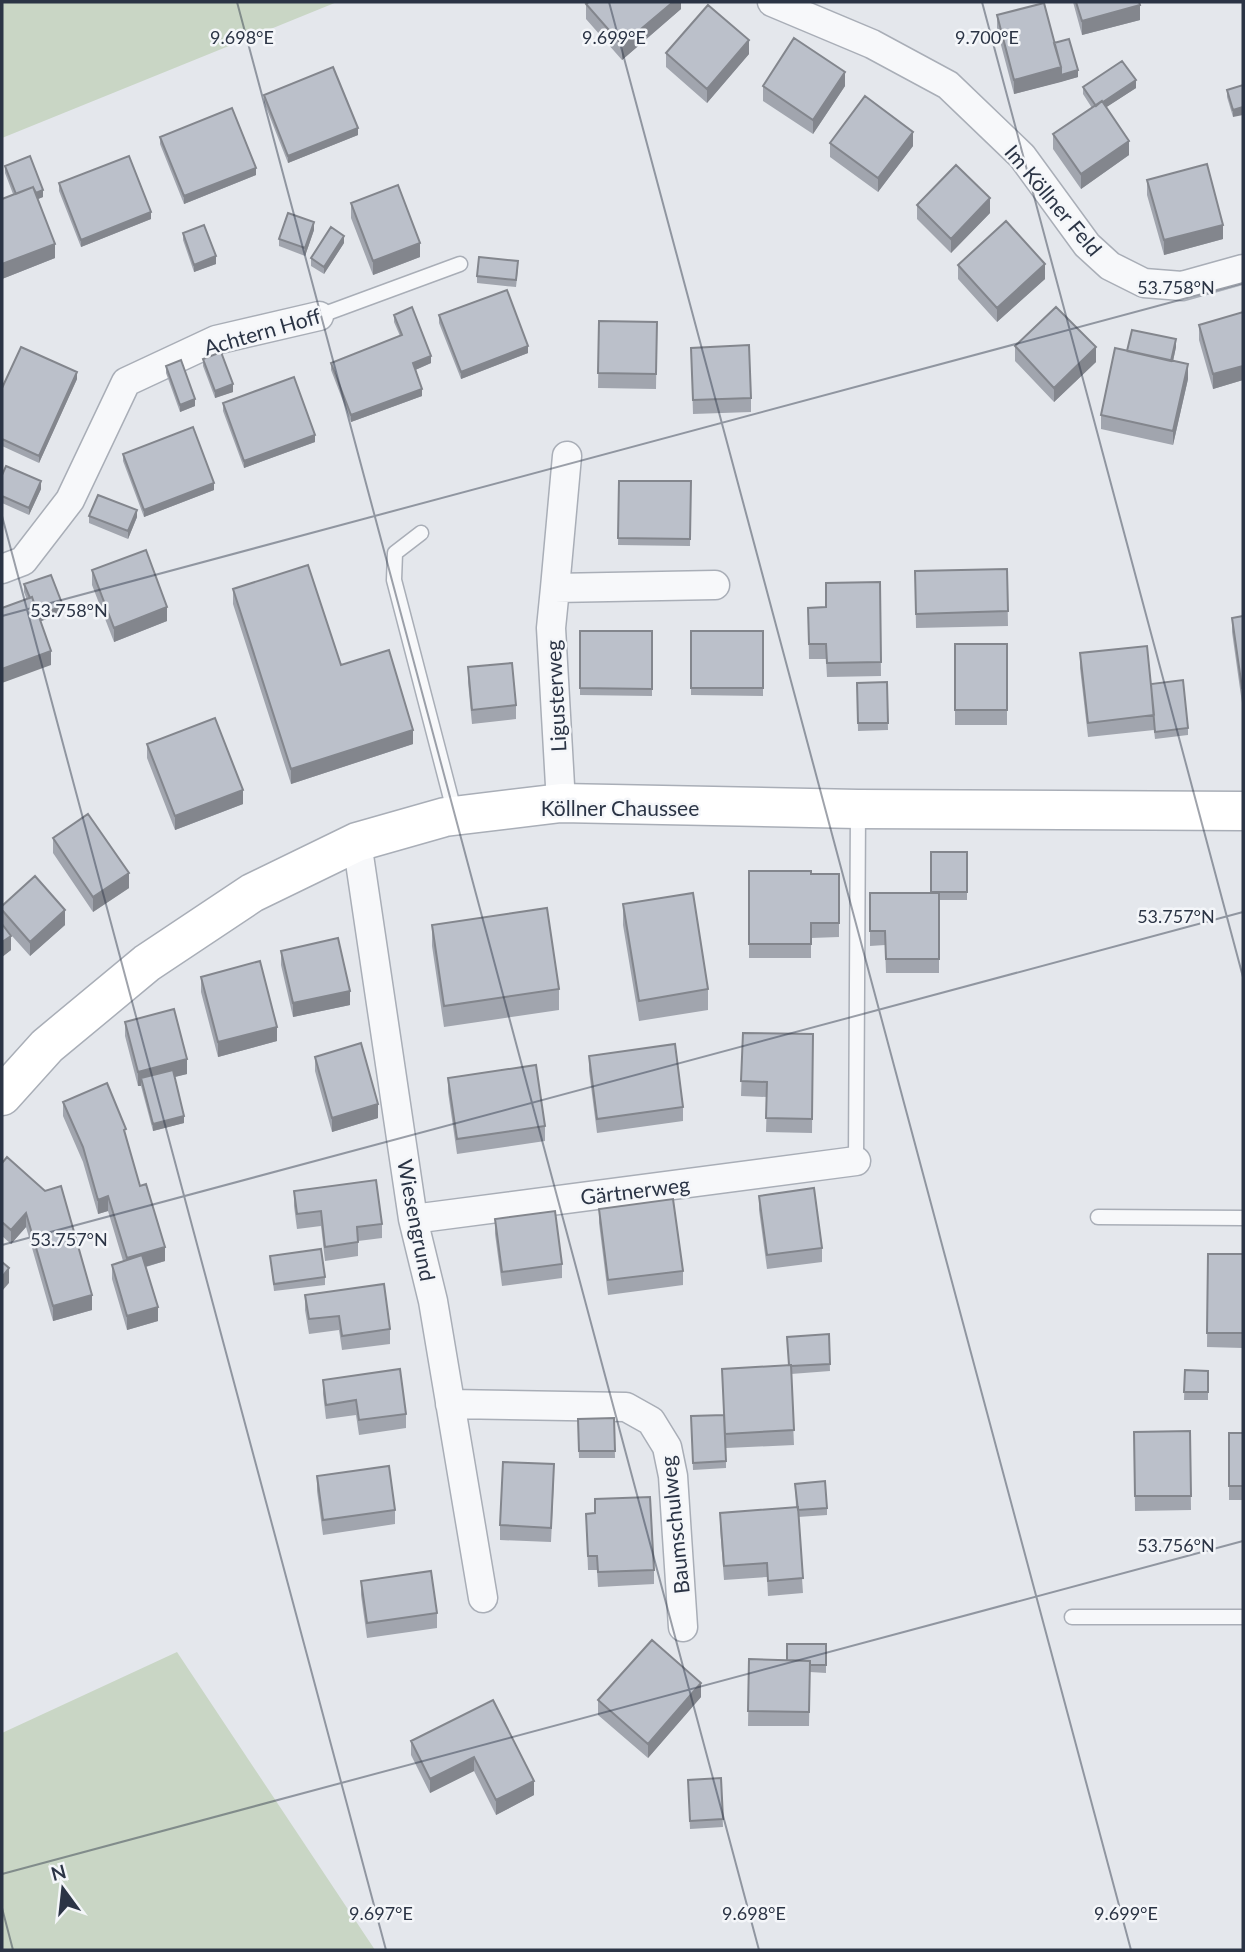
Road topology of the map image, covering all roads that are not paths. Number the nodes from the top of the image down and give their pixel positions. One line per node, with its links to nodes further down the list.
1 (772, 2): 3 (street, Im Köllner Feld)
2 (460, 264): 4 (lane, Achtern Hoff)
3 (1243, 269)
4 (318, 316): 7 (street, Achtern Hoff)
5 (567, 456): 9 (street, Ligusterweg)
6 (421, 533): 13 (lane)
7 (2, 569)
8 (715, 585): 9 (street)
9 (555, 589): 10 (street, Ligusterweg)
10 (561, 803): 11 (street, Köllner Chaussee); 13 (street, Köllner Chaussee)
11 (858, 809): 12 (street, Köllner Chaussee); 16 (lane)
12 (1243, 811)
13 (456, 816): 14 (street, Köllner Chaussee)
14 (356, 842): 15 (street, Köllner Chaussee); 19 (street, Wiesengrund)
15 (2, 1096)
16 (856, 1161): 19 (street, Gärtnerweg)
17 (1098, 1217): 18 (lane)
18 (1243, 1218)
19 (413, 1219): 20 (street, Wiesengrund)
20 (450, 1404): 21 (street, Wiesengrund); 24 (street, Baumschulweg)
21 (483, 1598)
22 (1072, 1617): 23 (lane)
23 (1243, 1617)
24 (683, 1627)

